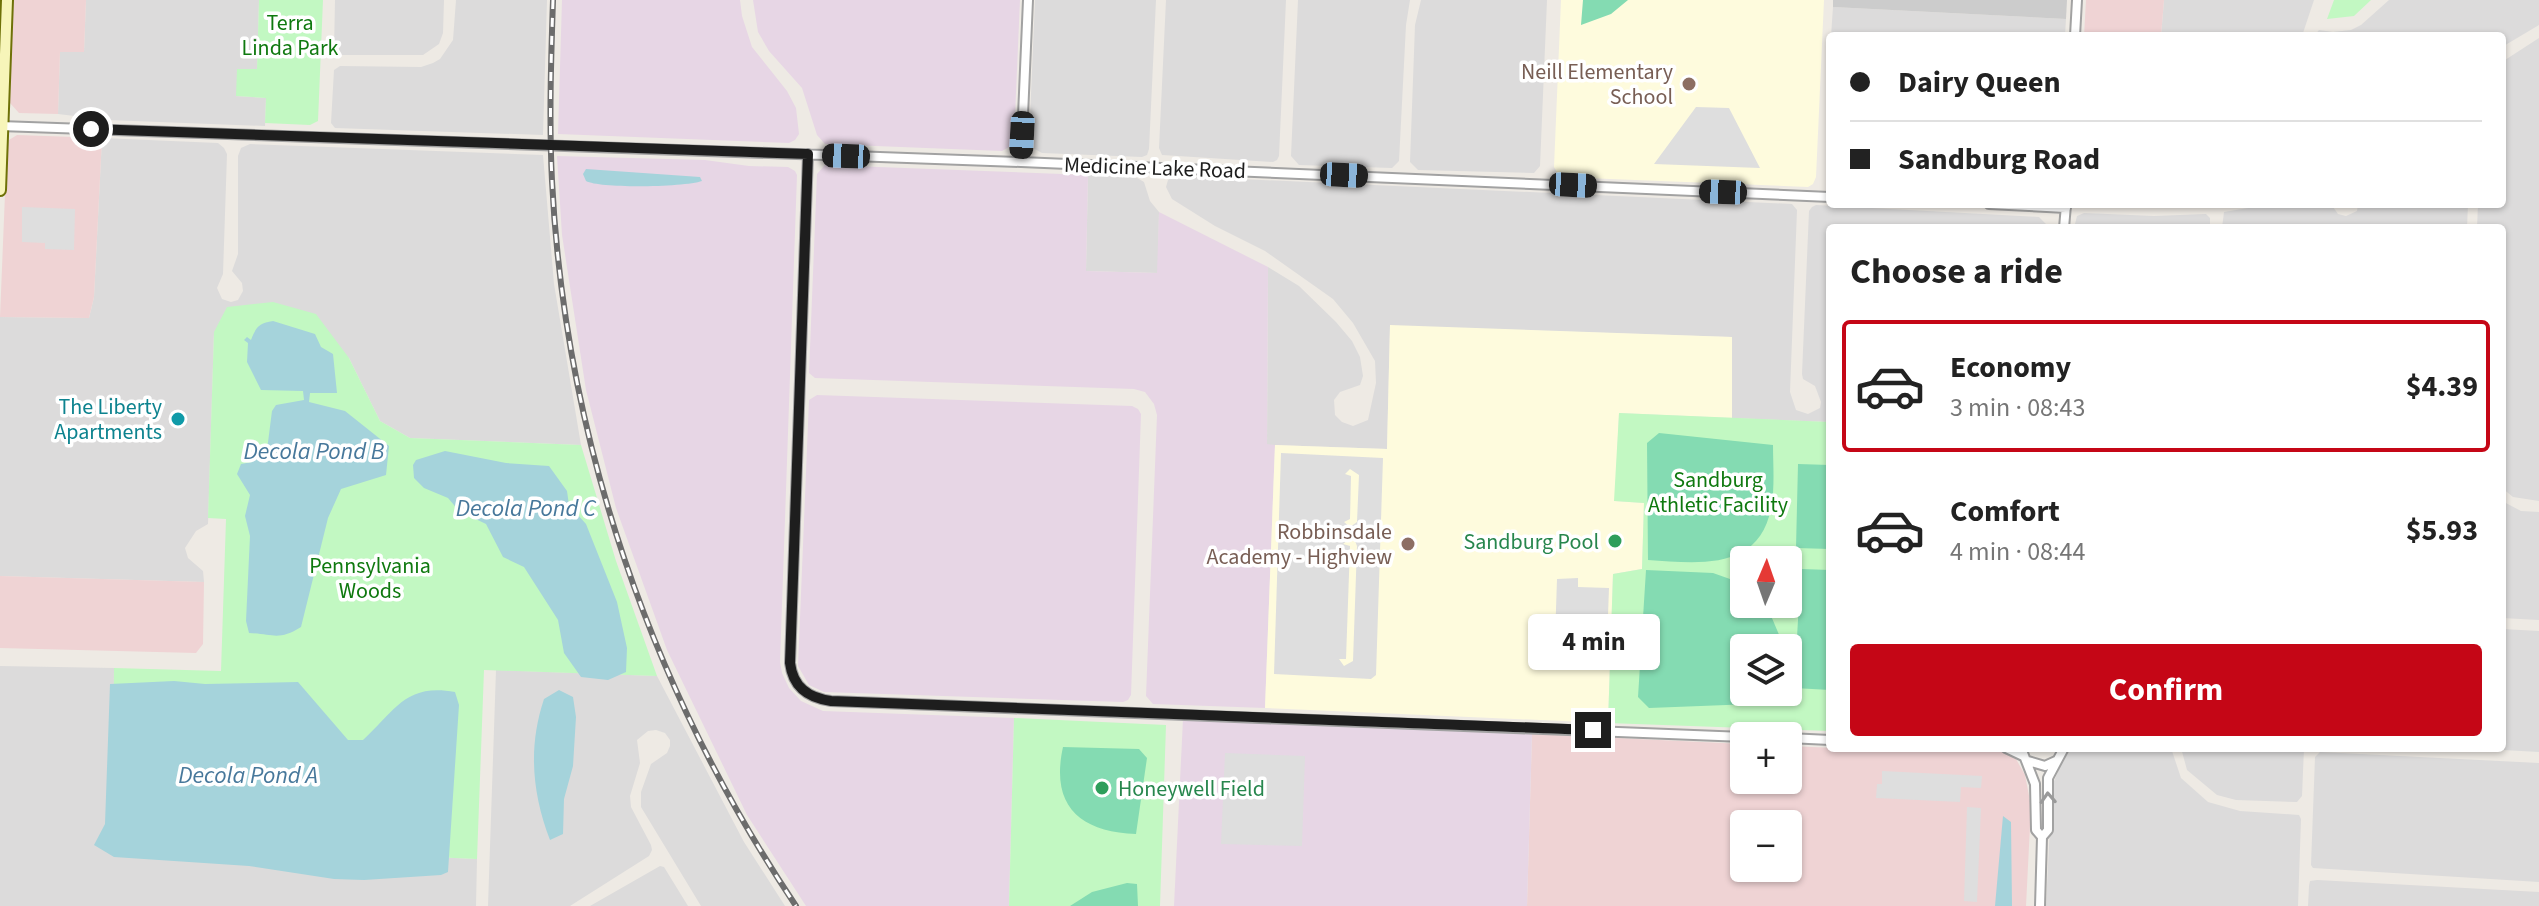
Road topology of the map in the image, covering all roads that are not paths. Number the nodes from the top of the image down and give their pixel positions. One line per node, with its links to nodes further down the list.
1 (7, 0): 5 (main road)
2 (1028, 0): 7 (street)
3 (2077, 0): 4 (street)
4 (2075, 32)
5 (2, 126): 6 (street, Medicine Lake Road); 8 (main road)
6 (808, 154): 7 (street, Medicine Lake Road); 10 (street)
7 (1021, 162): 9 (street, Medicine Lake Road)
8 (0, 190)
9 (1826, 197)
10 (1730, 736)
11 (1802, 739): 12 (street)
12 (1826, 740)
13 (2062, 752): 15 (street)
14 (2024, 755): 15 (street); 16 (street)
15 (2057, 761): 16 (street, one-way to 15)
16 (2042, 837): 17 (street)
17 (2040, 906)

